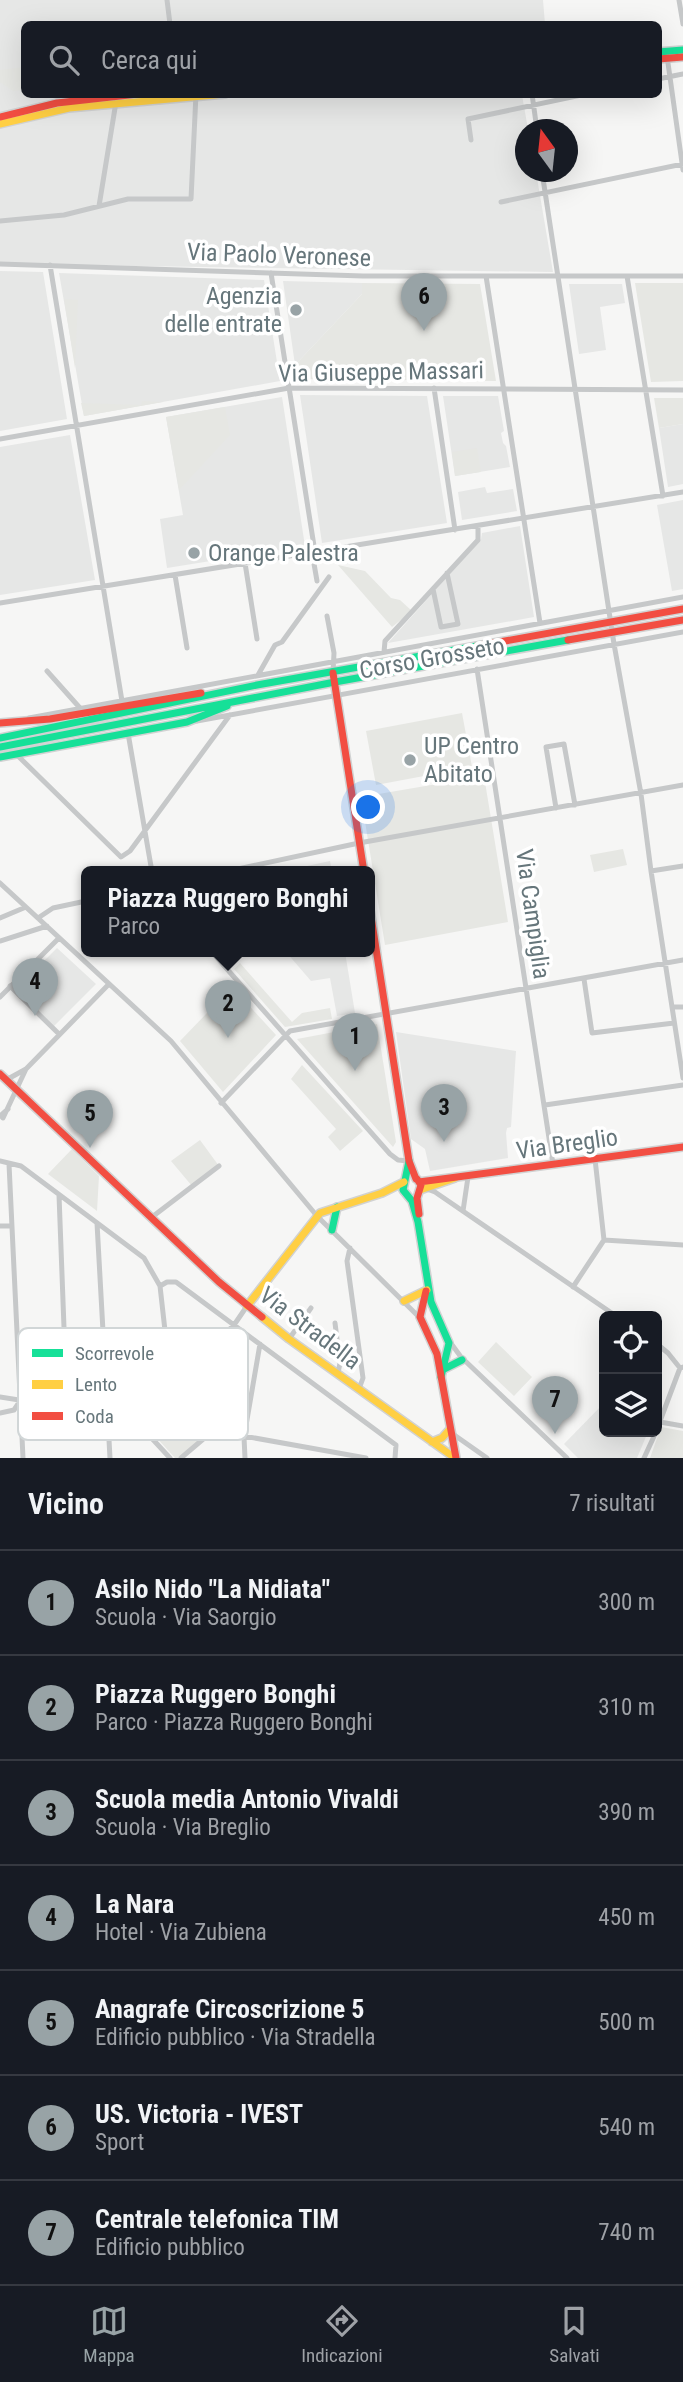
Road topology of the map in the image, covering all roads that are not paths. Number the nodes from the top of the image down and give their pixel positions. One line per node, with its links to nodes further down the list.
1 (167, 0): 3 (street)
2 (680, 0): 4 (street)
3 (170, 21)
4 (683, 23)
5 (683, 50): 6 (main road)
6 (663, 55): 7 (main road); 9 (street)
7 (683, 57)
8 (683, 74): 9 (street)
9 (669, 77): 10 (street); 21 (street)
10 (662, 78)
11 (157, 98): 15 (main road)
12 (196, 98): 26 (street)
13 (532, 98): 16 (street)
14 (568, 98): 16 (street)
15 (116, 100): 17 (main road); 19 (main road); 26 (street)
16 (533, 106): 18 (street); 20 (street)
17 (0, 117)
18 (535, 119)
19 (0, 124)
20 (471, 140)
21 (683, 164): 22 (street); 24 (street)
22 (683, 170)
23 (543, 182): 24 (street)
24 (545, 193): 25 (street); 32 (street)
25 (501, 202)
26 (99, 206): 27 (street)
27 (0, 221)
28 (0, 264): 29 (street, Via Paolo Veronese)
29 (50, 265): 30 (street, Via Paolo Veronese); 41 (street)
30 (271, 273): 31 (street, Via Paolo Veronese); 35 (street)
31 (486, 276): 32 (street, Via Paolo Veronese); 37 (street)
32 (559, 276): 33 (street, Via Paolo Veronese); 38 (street)
33 (627, 276): 34 (street, Via Paolo Veronese); 39 (street)
34 (683, 276)
35 (289, 387): 36 (street, Via Giuseppe Massari); 41 (street, Via Giuseppe Massari); 49 (street)
36 (434, 388): 37 (street, Via Giuseppe Massari); 48 (street)
37 (504, 388): 38 (street, Via Giuseppe Massari); 46 (street)
38 (575, 390): 39 (street, Via Giuseppe Massari); 45 (street)
39 (645, 390): 40 (street, Via Giuseppe Massari); 44 (street)
40 (683, 390)
41 (77, 425): 42 (street, Via Giuseppe Massari); 55 (street)
42 (0, 439)
43 (683, 492): 44 (street)
44 (663, 496): 45 (street)
45 (594, 507): 46 (street); 60 (street)
46 (525, 518): 47 (street); 64 (street)
47 (478, 526): 48 (street); 51 (street, Corso Grosseto)
48 (455, 530): 49 (street)
49 (313, 552): 50 (street); 54 (street)
50 (244, 564): 52 (street); 67 (street)
51 (447, 573): 56 (street, Corso Grosseto); 56 (street)
52 (175, 575): 55 (street); 69 (street)
53 (329, 578): 75 (street)
54 (317, 581)
55 (104, 586): 58 (street); 80 (street)
56 (433, 589): 70 (street, Corso Grosseto)
57 (683, 597): 60 (street, Corso Grosseto)
58 (0, 603)
59 (683, 609): 63 (main road, Corso Grosseto)
60 (610, 611): 63 (street); 64 (street, Corso Grosseto)
61 (327, 616): 71 (street)
62 (683, 620): 66 (main road, Corso Grosseto)
63 (611, 622): 66 (street); 74 (main road, Corso Grosseto)
64 (540, 623): 70 (street, Corso Grosseto)
65 (683, 632): 68 (street, Corso Grosseto)
66 (613, 633): 68 (street); 76 (main road, Corso Grosseto)
67 (257, 639)
68 (614, 644): 72 (street, Corso Grosseto); 93 (street)
69 (187, 648)
70 (384, 652): 71 (street, Corso Grosseto)
71 (334, 661): 74 (street); 75 (street, Corso Grosseto)
72 (477, 670): 78 (street, Corso Grosseto); 96 (street, Via Campiglia)
73 (47, 671): 81 (street)
74 (333, 673): 76 (main road); 77 (main road, Corso Grosseto)
75 (258, 675): 80 (street, Corso Grosseto)
76 (335, 682): 78 (main road); 79 (main road, Corso Grosseto)
77 (254, 686): 83 (main road, Corso Grosseto); 86 (main road, Corso Grosseto)
78 (336, 695): 82 (street, Corso Grosseto); 98 (main road)
79 (244, 699): 84 (main road, Corso Grosseto); 87 (main road, Corso Grosseto)
80 (122, 701): 81 (street, Corso Grosseto)
81 (80, 708): 83 (street, Corso Grosseto)
82 (229, 715): 84 (street, Corso Grosseto); 97 (street)
83 (3, 722)
84 (187, 722): 85 (main road, Corso Grosseto)
85 (128, 733): 88 (main road, Corso Grosseto); 97 (street)
86 (0, 738)
87 (0, 747)
88 (29, 751): 89 (main road, Corso Grosseto); 91 (street)
89 (16, 754): 90 (main road, Corso Grosseto); 91 (street)
90 (0, 757)
91 (32, 770): 97 (street)
92 (683, 785): 93 (street)
93 (641, 794): 94 (street); 103 (street)
94 (575, 805): 95 (street); 95 (street)
95 (556, 808): 96 (street)
96 (502, 818): 98 (street); 119 (street, Via Campiglia)
97 (144, 832): 99 (street)
98 (359, 843): 100 (street); 101 (main road)
99 (151, 866)
100 (252, 866)
101 (363, 866)
102 (683, 866): 103 (street)
103 (650, 871): 115 (street)
104 (0, 883): 106 (street)
105 (81, 902): 108 (street)
106 (26, 907): 107 (street); 108 (street)
107 (0, 918)
108 (38, 918): 109 (street)
109 (47, 926): 110 (street); 111 (street)
110 (58, 937): 117 (street); 118 (street)
111 (0, 942)
112 (375, 942): 123 (main road)
113 (216, 957): 126 (street)
114 (683, 960): 115 (street)
115 (665, 964): 116 (street); 121 (street)
116 (584, 979): 119 (street); 124 (street)
117 (109, 984): 125 (street); 132 (street)
118 (10, 986): 120 (street); 125 (street)
119 (526, 989): 123 (street); 133 (street, Via Campiglia)
120 (0, 997)
121 (672, 1007): 122 (street); 124 (street)
122 (683, 1007)
123 (386, 1014): 126 (street); 138 (main road)
124 (674, 1023): 129 (street)
125 (59, 1034): 127 (street)
126 (286, 1035): 132 (street); 138 (street)
127 (26, 1069): 128 (street); 131 (street)
128 (3, 1077): 131 (main road, Via Stradella)
129 (683, 1077)
130 (683, 1085): 133 (street)
131 (17, 1090): 134 (street); 150 (main road, Via Stradella)
132 (221, 1103): 149 (street)
133 (545, 1105): 140 (street, Via Campiglia)
134 (2, 1117)
135 (683, 1147): 136 (main road, Via Breglio)
136 (595, 1159): 140 (main road, Via Breglio); 156 (street)
137 (0, 1161): 139 (street)
138 (409, 1161): 143 (main road)
139 (9, 1164): 146 (street); 154 (street)
140 (553, 1164): 142 (main road, Via Breglio)
141 (219, 1166): 150 (street)
142 (468, 1177): 143 (main road, Via Breglio); 148 (street)
143 (416, 1185): 144 (main road, Via Breglio); 145 (main road, Via Breglio); 145 (main road); 148 (street); 151 (main road)
144 (382, 1193): 145 (main road, Via Breglio); 147 (main road, Via Breglio)
145 (407, 1194): 151 (main road)
146 (59, 1195): 152 (street); 170 (street)
147 (337, 1207): 149 (main road, Via Breglio); 155 (main road)
148 (463, 1211): 160 (street)
149 (317, 1216): 155 (street); 163 (main road, Via Breglio)
150 (152, 1217): 163 (main road, Via Stradella)
151 (418, 1222): 161 (main road)
152 (97, 1223): 159 (street); 171 (street)
153 (0, 1226): 154 (street)
154 (12, 1226): 180 (street)
155 (332, 1230): 158 (street)
156 (604, 1240): 157 (street); 160 (street)
157 (683, 1245)
158 (350, 1248): 162 (street); 186 (street)
159 (160, 1286): 169 (street); 172 (street)
160 (573, 1287): 165 (street)
161 (427, 1288): 162 (main road); 166 (main road); 167 (main road)
162 (402, 1300): 167 (street); 167 (street)
163 (247, 1306): 169 (street); 176 (main road, Via Stradella)
164 (311, 1308): 176 (street)
165 (609, 1311)
166 (434, 1312): 167 (main road); 178 (main road)
167 (422, 1313): 178 (main road)
168 (335, 1323): 184 (street)
169 (234, 1325): 173 (street); 174 (street)
170 (64, 1328)
171 (103, 1328)
172 (165, 1328)
173 (231, 1328)
174 (238, 1328)
175 (248, 1335): 177 (street)
176 (289, 1339): 184 (main road, Via Stradella)
177 (260, 1344): 191 (street); 210 (street)
178 (444, 1348): 181 (street); 182 (street); 185 (main road); 185 (main road)
179 (662, 1348): 183 (street)
180 (18, 1357)
181 (461, 1360): 182 (street); 185 (main road)
182 (470, 1365): 213 (street)
183 (682, 1368): 192 (street)
184 (338, 1373): 186 (main road, Via Stradella)
185 (442, 1374): 195 (main road)
186 (359, 1389): 203 (main road, Via Stradella)
187 (0, 1397): 188 (street)
188 (18, 1401)
189 (18, 1404): 190 (street)
190 (0, 1413)
191 (248, 1414)
192 (662, 1417)
193 (662, 1422): 194 (street)
194 (683, 1426)
195 (450, 1430): 203 (main road); 211 (main road); 212 (street)
196 (653, 1437): 214 (street)
197 (248, 1438): 209 (street)
198 (22, 1440): 204 (street)
199 (109, 1440): 205 (street)
200 (153, 1440): 206 (street)
201 (200, 1440): 207 (street)
202 (244, 1440): 208 (street)
203 (432, 1442): 211 (main road, Via Stradella)
204 (23, 1458)
205 (110, 1458)
206 (170, 1458)
207 (181, 1458)
208 (246, 1458)
209 (366, 1458)
210 (395, 1458)
211 (456, 1458)
212 (487, 1458)
213 (567, 1458)
214 (644, 1458)

